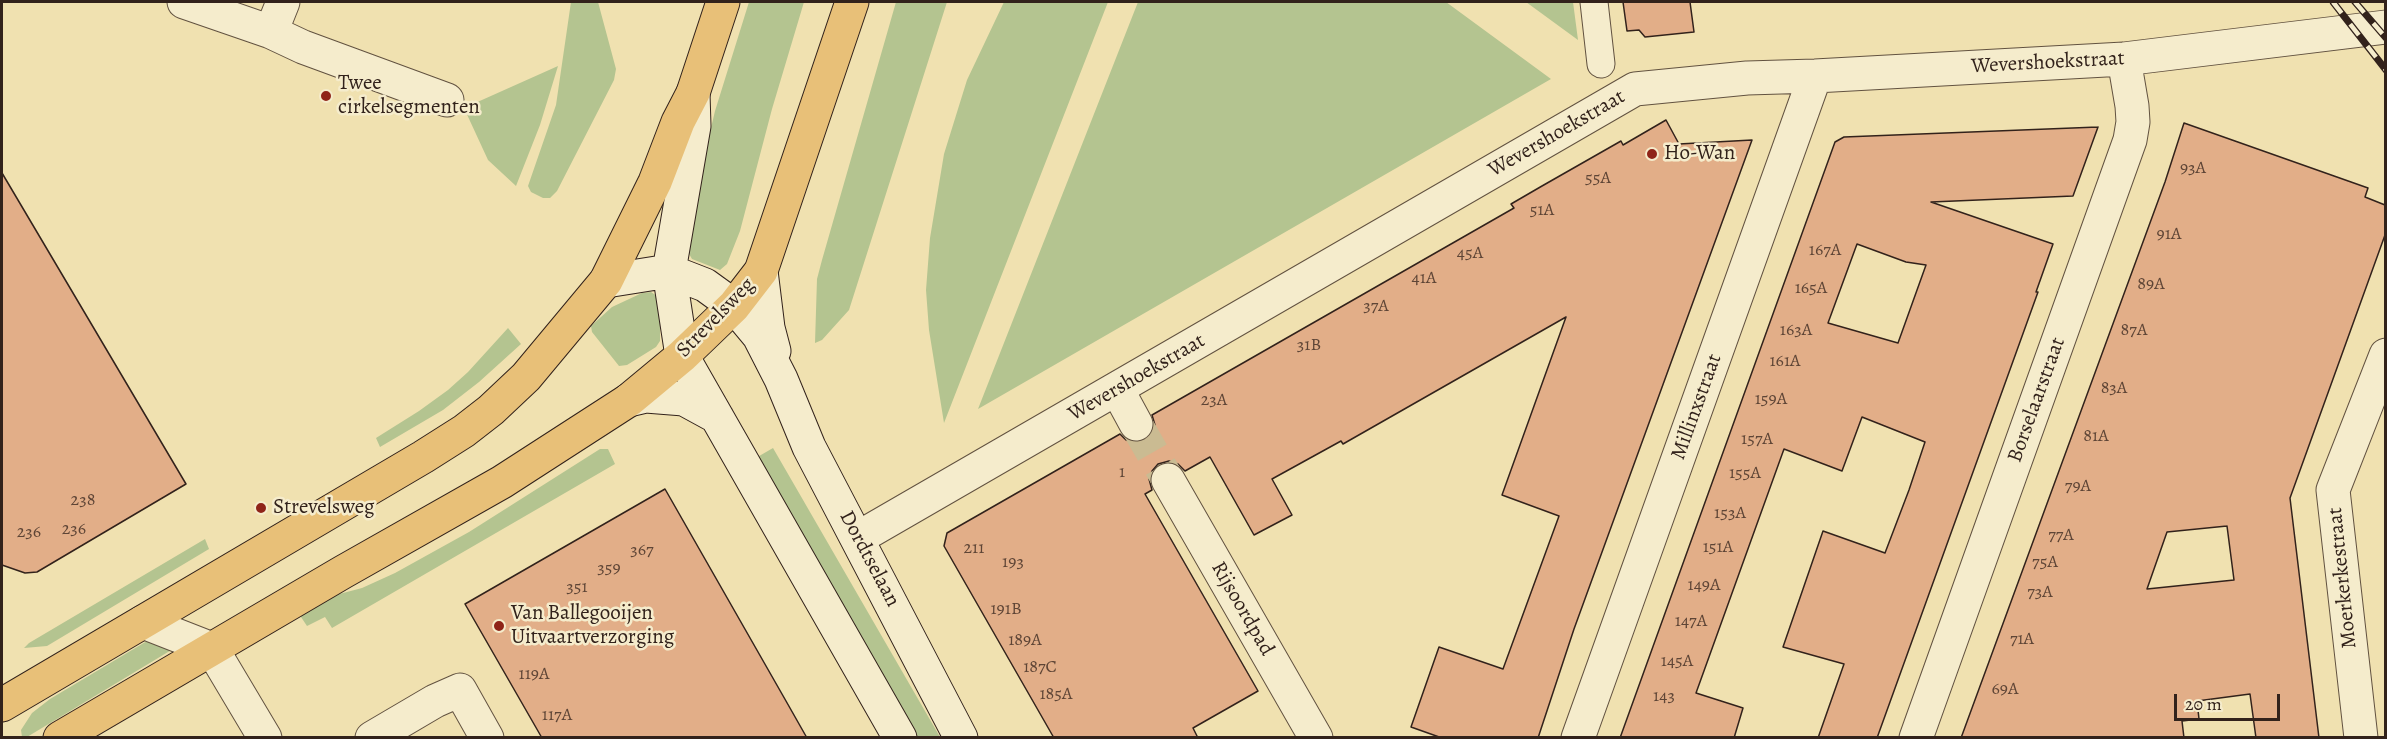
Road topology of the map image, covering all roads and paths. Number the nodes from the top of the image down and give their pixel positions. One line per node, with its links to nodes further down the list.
1 (184, 2): 7 (street)
2 (283, 2): 7 (street)
3 (723, 2): 11 (main road)
4 (852, 2): 14 (main road, Strevelsweg)
5 (1594, 2): 9 (street, Wevershoekstraat)
6 (2385, 27): 8 (street, Wevershoekstraat)
7 (271, 32): 12 (street)
8 (2124, 59): 10 (street, Wevershoekstraat); 37 (street, Borselaarstraat)
9 (1601, 64)
10 (1815, 76): 20 (street, Wevershoekstraat); 36 (street, Millinxstraat)
11 (693, 93): 13 (street); 15 (main road)
12 (447, 100)
13 (669, 271): 15 (street); 16 (street, Dordtselaan); 18 (street)
14 (761, 271): 16 (main road, Strevelsweg); 19 (street, Dordtselaan)
15 (606, 281): 26 (main road)
16 (734, 306): 18 (main road, Strevelsweg); 19 (street, Dordtselaan)
17 (2385, 355): 38 (street, Moerkerkestraat)
18 (682, 356): 21 (main road, Strevelsweg); 22 (street)
19 (781, 379): 25 (street, Dordtselaan)
20 (1117, 389): 23 (street); 25 (street, Wevershoekstraat)
21 (629, 400): 22 (street); 27 (main road, Strevelsweg)
22 (717, 417): 33 (street)
23 (1136, 424)
24 (1168, 480): 35 (street, Rijsoordpad)
25 (858, 538): 34 (street, Dordtselaan)
26 (143, 622): 27 (street); 28 (main road)
27 (212, 649): 29 (main road, Strevelsweg); 30 (street)
28 (2, 705)
29 (60, 738)
30 (265, 738)
31 (372, 738): 32 (street)
32 (487, 738)
33 (900, 738)
34 (961, 738)
35 (1316, 738)
36 (1578, 738)
37 (1916, 738)
38 (2361, 738)

